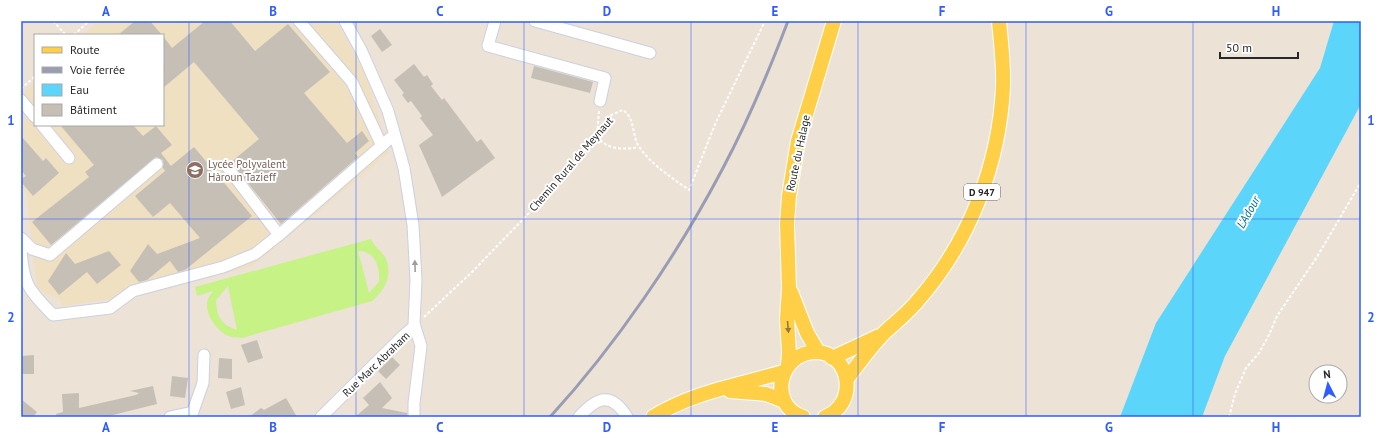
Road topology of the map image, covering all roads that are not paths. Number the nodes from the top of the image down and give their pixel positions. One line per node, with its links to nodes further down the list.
1 (299, 21): 13 (street)
2 (345, 21): 12 (street, Rue Marc Abraham)
3 (495, 21): 9 (street)
4 (535, 21): 7 (street)
5 (834, 21): 20 (main road, Route du Halage)
6 (999, 21): 22 (main road, D 947)
7 (650, 53)
8 (21, 100): 10 (street)
9 (600, 101)
10 (34, 116)
11 (43, 126): 14 (street)
12 (394, 135): 13 (street); 21 (street, Rue Marc Abraham, one-way to 12)
13 (382, 146): 17 (street)
14 (69, 158)
15 (158, 164): 18 (street)
16 (228, 168): 17 (street)
17 (279, 235): 19 (street)
18 (21, 238)
19 (21, 249)
20 (789, 288): 23 (main road, Route du Halage); 26 (main road, Route du Halage, one-way to 26)
21 (415, 326): 31 (street); 33 (street, Rue Marc Abraham)
22 (884, 333): 25 (main road, D 947); 27 (main road, D 947)
23 (818, 352): 25 (main road); 26 (main road)
24 (204, 355): 30 (street)
25 (832, 358): 27 (main road)
26 (786, 369): 28 (main road); 29 (main road, Route du Halage)
27 (847, 379): 38 (main road)
28 (718, 390): 29 (main road); 36 (main road)
29 (788, 409): 37 (main road)
30 (192, 414): 32 (street)
31 (414, 414)
32 (170, 417)
33 (321, 417)
34 (579, 417): 35 (street)
35 (627, 417)
36 (653, 417)
37 (803, 417)
38 (825, 417)

